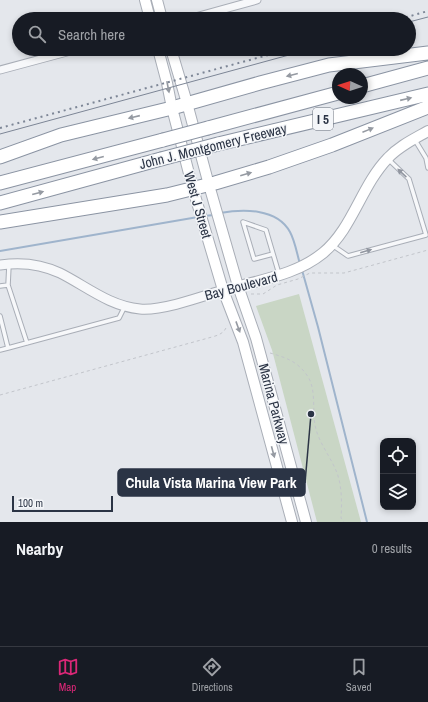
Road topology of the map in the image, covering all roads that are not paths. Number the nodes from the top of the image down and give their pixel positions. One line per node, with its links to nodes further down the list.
1 (144, 0): 4 (main road)
2 (157, 0): 5 (main road)
3 (257, 0): 6 (street)
4 (148, 12)
5 (160, 12)
6 (213, 12)
7 (428, 53): 8 (highway, one-way to 8)
8 (416, 54)
9 (52, 56): 14 (street)
10 (160, 56): 20 (main road, West J Street, one-way to 20)
11 (173, 56): 18 (main road, West J Street)
12 (403, 56): 18 (highway, one-way to 18)
13 (428, 68): 15 (highway)
14 (0, 70)
15 (368, 84)
16 (428, 94): 30 (highway, John J. Montgomery Freeway / I 5, one-way to 16, bridge)
17 (332, 95): 27 (highway, John J. Montgomery Freeway / I 5, one-way to 27, bridge)
18 (187, 103): 20 (highway); 28 (main road, West J Street)
19 (428, 107): 28 (highway, one-way to 19)
20 (172, 108): 23 (highway, one-way to 23); 29 (main road, West J Street)
21 (428, 131): 22 (main road, Bay Boulevard)
22 (414, 139): 24 (main road, Bay Boulevard); 25 (lane)
23 (0, 157)
24 (387, 158): 32 (main road, Bay Boulevard); 32 (lane, one-way to 24)
25 (427, 158): 26 (lane)
26 (428, 168)
27 (0, 183)
28 (209, 185): 29 (highway); 38 (main road, West J Street)
29 (193, 189): 31 (highway); 39 (main road, West J Street)
30 (0, 203)
31 (0, 222)
32 (331, 244): 35 (main road, Bay Boulevard)
33 (273, 254): 33 (lane); 35 (lane)
34 (5, 265): 36 (lane); 40 (street, Bay Boulevard)
35 (280, 275): 38 (main road, Bay Boulevard)
36 (8, 285): 37 (lane); 42 (lane)
37 (0, 286)
38 (238, 286): 39 (main road, Bay Boulevard); 46 (main road, Marina Parkway)
39 (223, 290): 40 (street, Bay Boulevard); 45 (main road, Marina Parkway, one-way to 45)
40 (125, 306): 42 (lane)
41 (0, 316): 43 (lane)
42 (27, 343): 43 (lane)
43 (8, 348): 44 (lane)
44 (0, 350)
45 (292, 522)
46 (306, 522)

